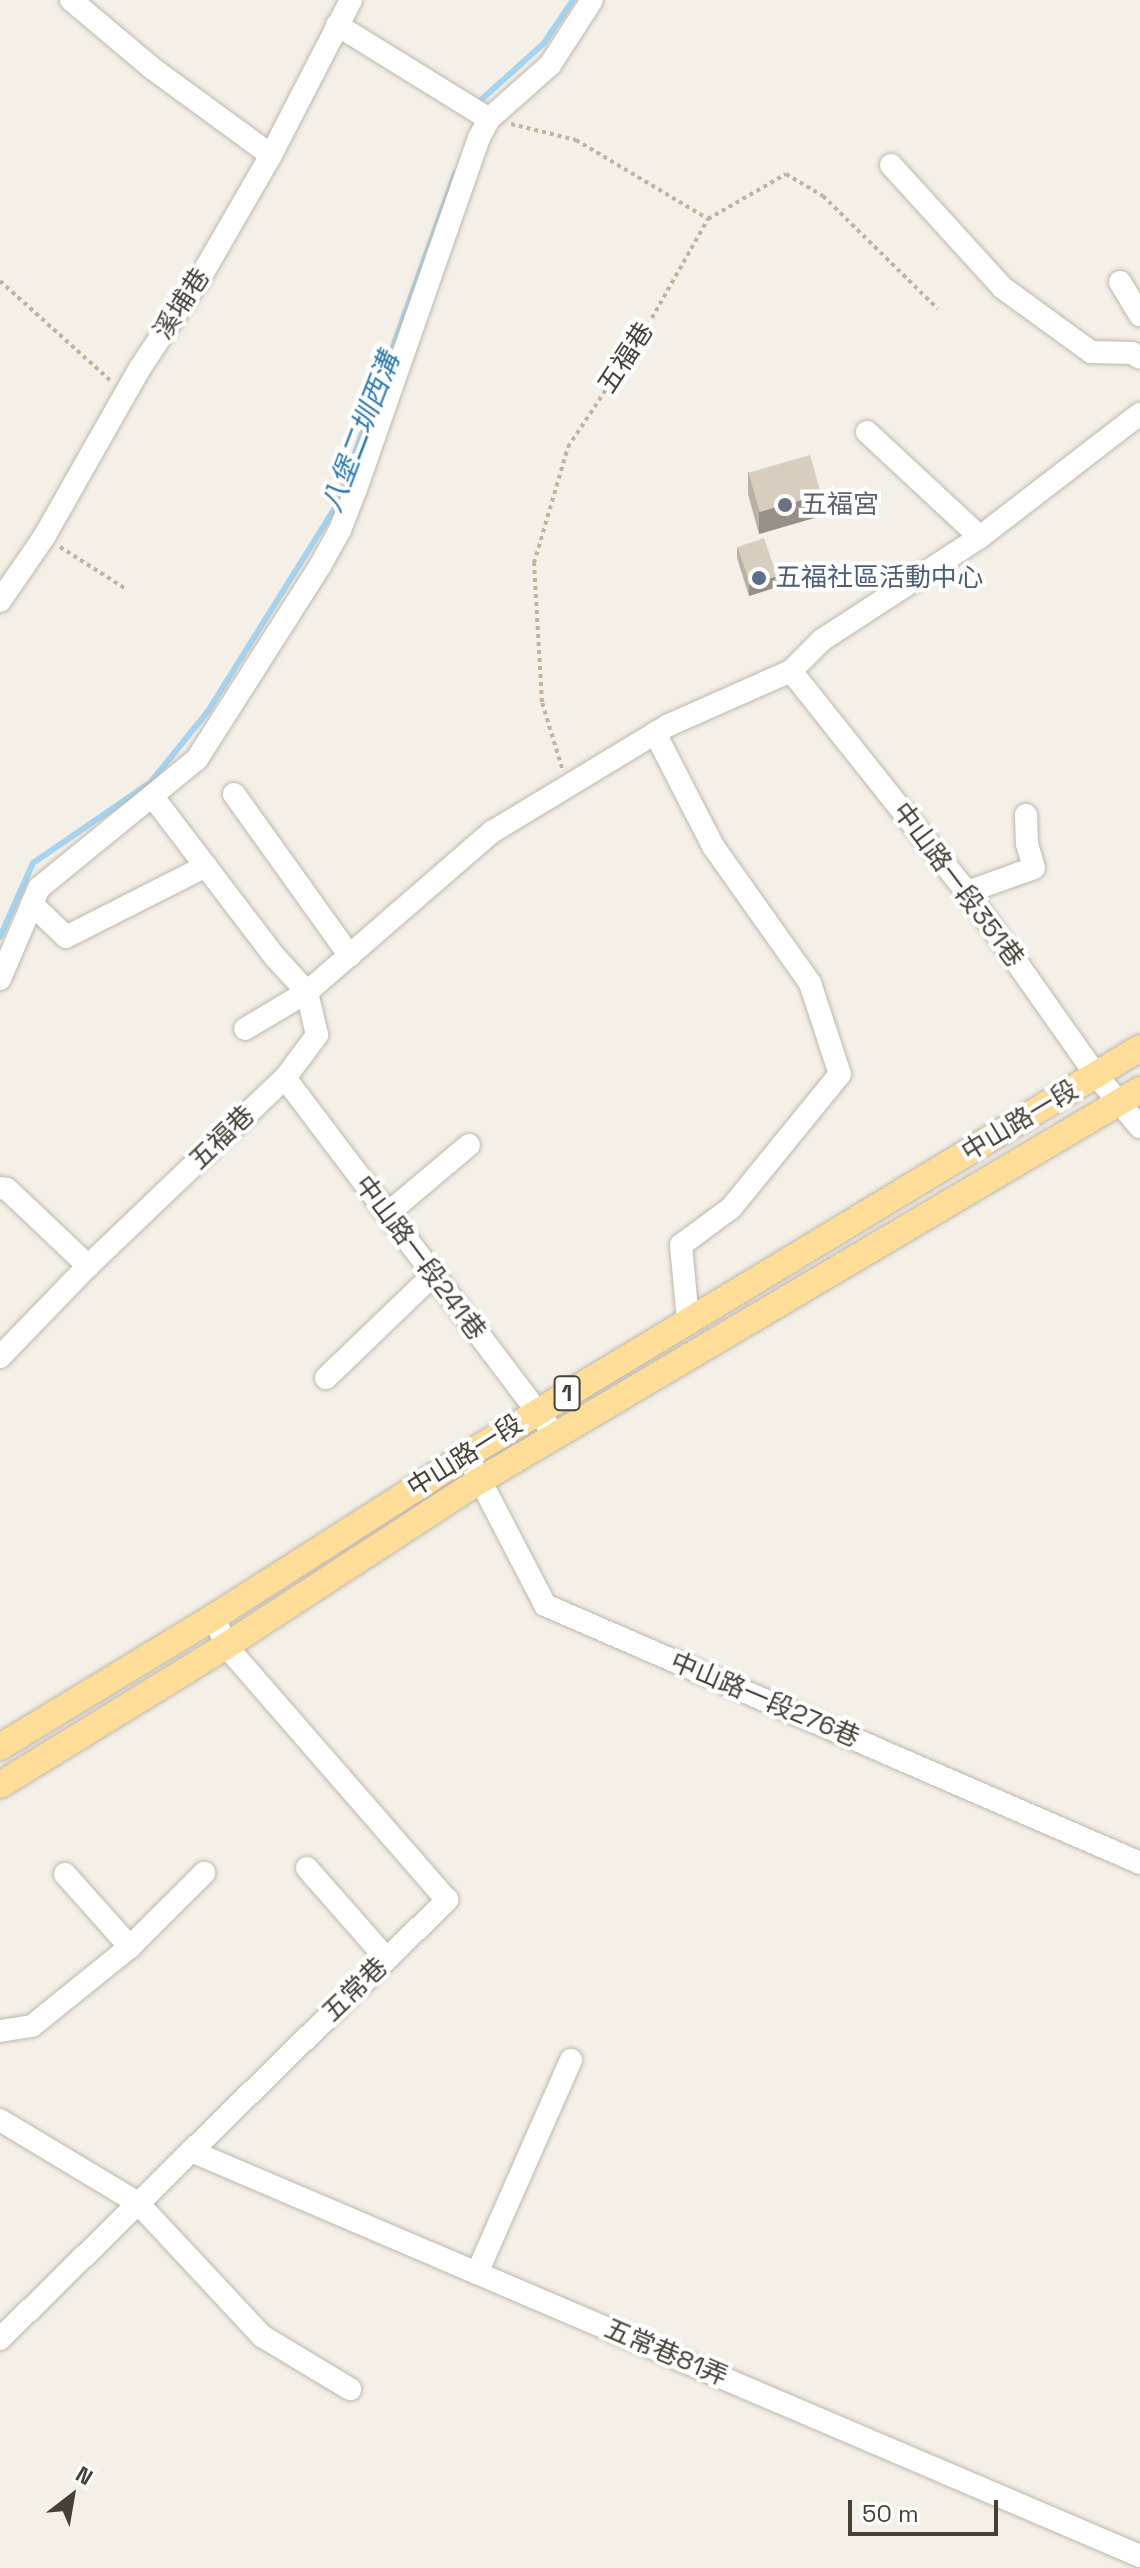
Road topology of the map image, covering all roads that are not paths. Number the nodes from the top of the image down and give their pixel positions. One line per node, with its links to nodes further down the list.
1 (71, 0): 6 (street)
2 (351, 0): 4 (street, 溪埔巷)
3 (592, 0): 5 (street)
4 (337, 25): 5 (street); 6 (street, 溪埔巷)
5 (489, 119): 18 (street)
6 (271, 155): 14 (street, 溪埔巷)
7 (891, 165): 10 (street)
8 (1120, 282): 9 (street)
9 (1140, 315)
10 (1140, 358)
11 (1140, 414): 13 (street)
12 (867, 432): 13 (street)
13 (980, 537): 15 (street)
14 (0, 601)
15 (791, 671): 16 (street); 21 (street, 中山路一段351巷)
16 (655, 733): 23 (street); 37 (street)
17 (234, 794): 23 (street)
18 (153, 797): 20 (street, 五福巷); 22 (street)
19 (1026, 815): 21 (street)
20 (206, 866): 22 (street); 25 (street, 五福巷)
21 (967, 892): 28 (street, 中山路一段351巷)
22 (32, 904): 24 (street)
23 (350, 956): 25 (street)
24 (0, 979)
25 (307, 992): 26 (street); 29 (street, 五福巷)
26 (245, 1029)
27 (1140, 1048): 28 (main road, 中山路一段 / 1)
28 (1096, 1075): 30 (street, 中山路一段351巷); 37 (main road, 中山路一段 / 1)
29 (285, 1078): 34 (street, 中山路一段241巷); 35 (street, 五福巷)
30 (1130, 1097): 31 (street, 中山路一段351巷); 41 (main road, 中山路一段 / 1)
31 (1140, 1127)
32 (469, 1145): 34 (street)
33 (0, 1188): 35 (street)
34 (387, 1214): 36 (street, 中山路一段241巷)
35 (88, 1266): 38 (street, 五福巷)
36 (433, 1275): 39 (street); 40 (street, 中山路一段241巷)
37 (688, 1321): 40 (main road, 中山路一段 / 1)
38 (0, 1357)
39 (326, 1378)
40 (538, 1411): 41 (street, 中山路一段241巷); 42 (main road, 中山路一段 / 1)
41 (557, 1437): 43 (main road, 中山路一段 / 1)
42 (467, 1455): 43 (street, 中山路一段276巷); 44 (main road, 中山路一段 / 1)
43 (479, 1481): 45 (main road, 中山路一段 / 1); 48 (street, 中山路一段276巷)
44 (214, 1617): 45 (street, 五常巷); 46 (main road, 中山路一段 / 1)
45 (226, 1646): 47 (main road, 中山路一段 / 1); 53 (street, 五常巷)
46 (0, 1747)
47 (0, 1785)
48 (1140, 1863)
49 (307, 1868): 53 (street)
50 (204, 1873): 52 (street)
51 (65, 1874): 52 (street)
52 (130, 1947): 54 (street)
53 (387, 1959): 57 (street, 五常巷)
54 (0, 2031)
55 (571, 2060): 59 (street)
56 (0, 2120): 58 (street)
57 (191, 2151): 58 (street, 五常巷); 59 (street, 五常巷81弄)
58 (138, 2203): 60 (street, 五常巷); 61 (street)
59 (477, 2273): 62 (street, 五常巷81弄)
60 (0, 2339)
61 (350, 2389)
62 (1140, 2556)

